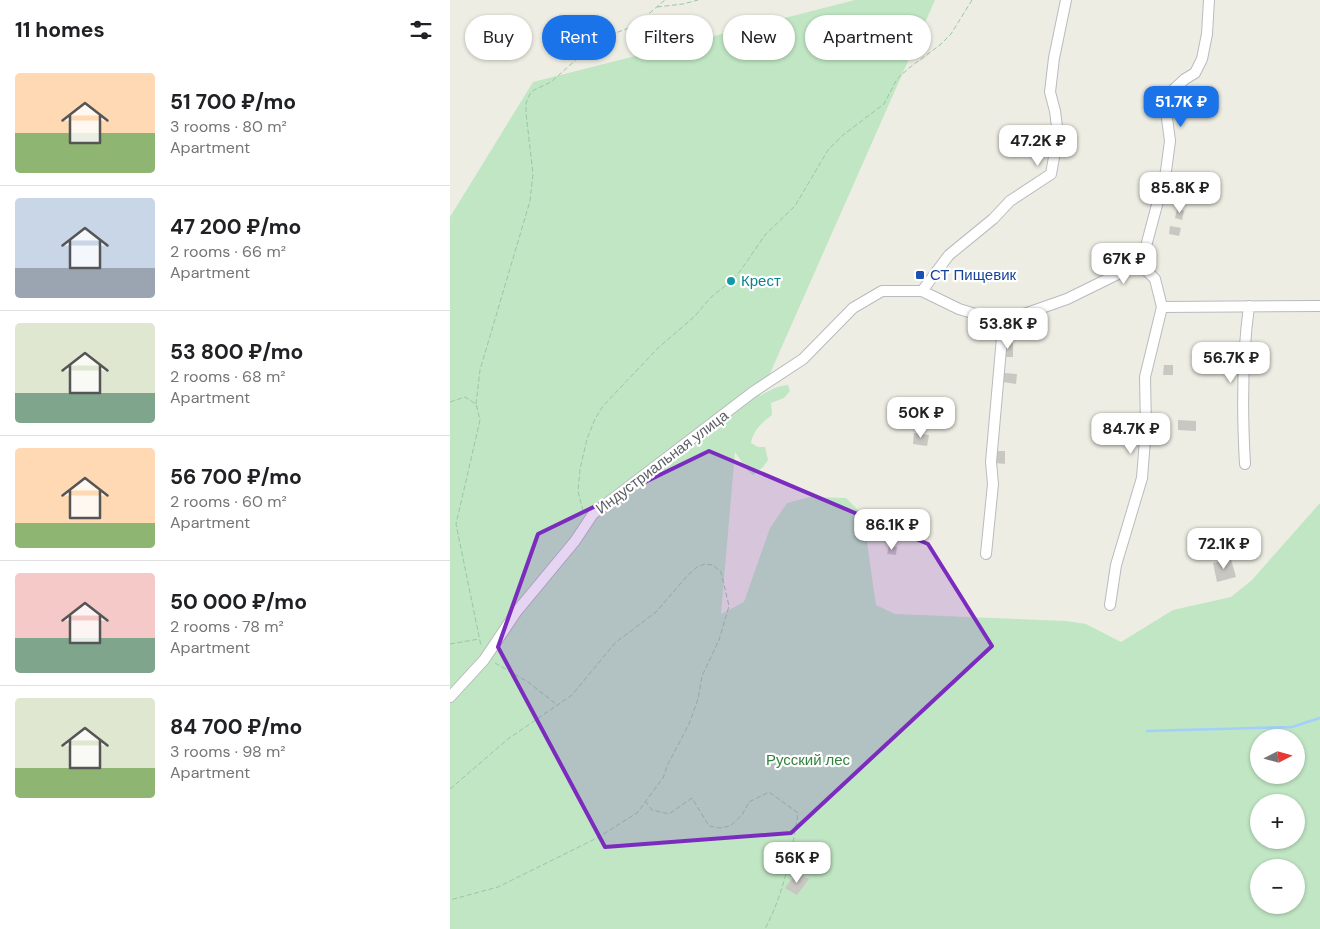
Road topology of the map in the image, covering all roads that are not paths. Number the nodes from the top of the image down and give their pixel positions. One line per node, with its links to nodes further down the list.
1 (1066, 0): 4 (street)
2 (1209, 0): 3 (street)
3 (1141, 264): 5 (street); 8 (street)
4 (922, 291): 8 (street); 12 (street, Индустриальная улица)
5 (1162, 306): 6 (street); 11 (street)
6 (1249, 306): 7 (street); 9 (street)
7 (1320, 306)
8 (995, 320): 10 (street)
9 (1245, 464)
10 (986, 554)
11 (1110, 605)
12 (450, 697)

